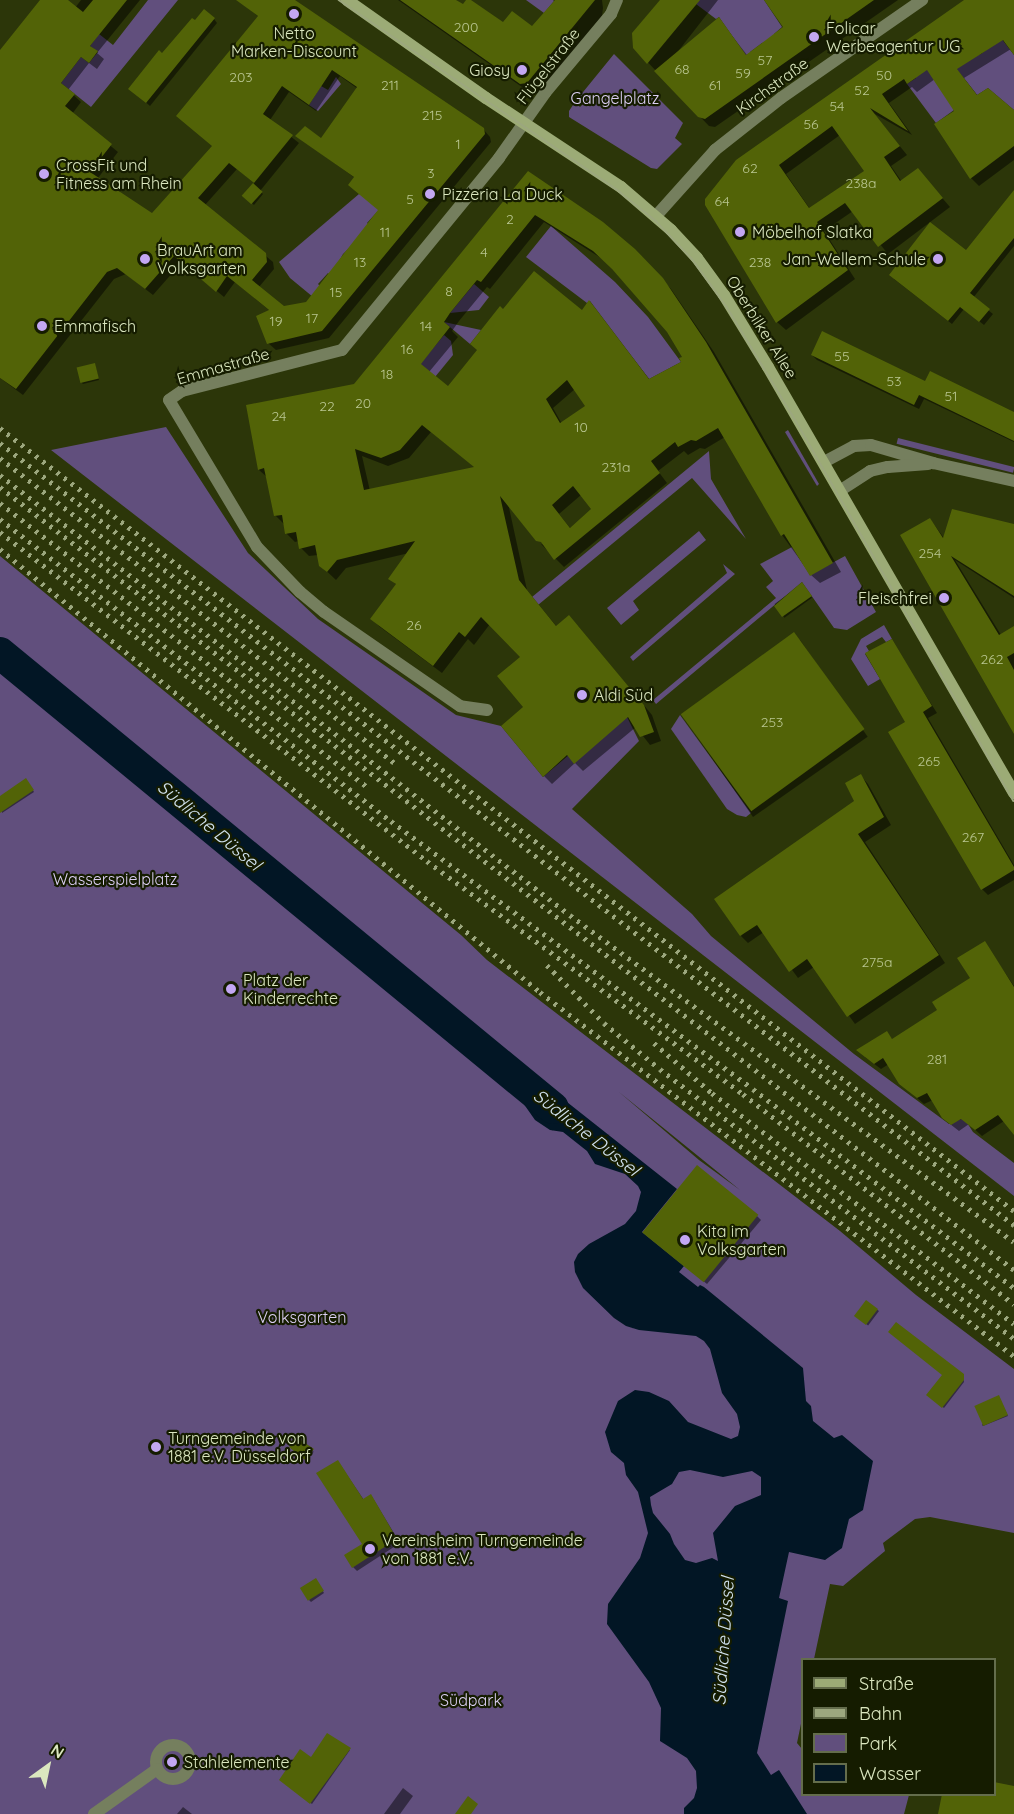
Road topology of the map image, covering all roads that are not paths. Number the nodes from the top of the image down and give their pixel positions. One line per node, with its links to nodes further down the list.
1 (347, 0): 4 (main road, Oberbilker Allee)
2 (618, 0): 4 (street, Flügelstraße)
3 (922, 0): 5 (street, Kirchstraße)
4 (524, 123): 5 (main road, Oberbilker Allee); 10 (street, Emmastraße)
5 (656, 216): 6 (main road, Oberbilker Allee)
6 (824, 462): 7 (street); 9 (main road, Oberbilker Allee)
7 (933, 464): 8 (street); 9 (street)
8 (1014, 481)
9 (841, 490): 11 (main road, Oberbilker Allee)
10 (487, 710)
11 (1014, 793)
12 (157, 1769): 12 (street); 13 (street)
13 (94, 1814)

